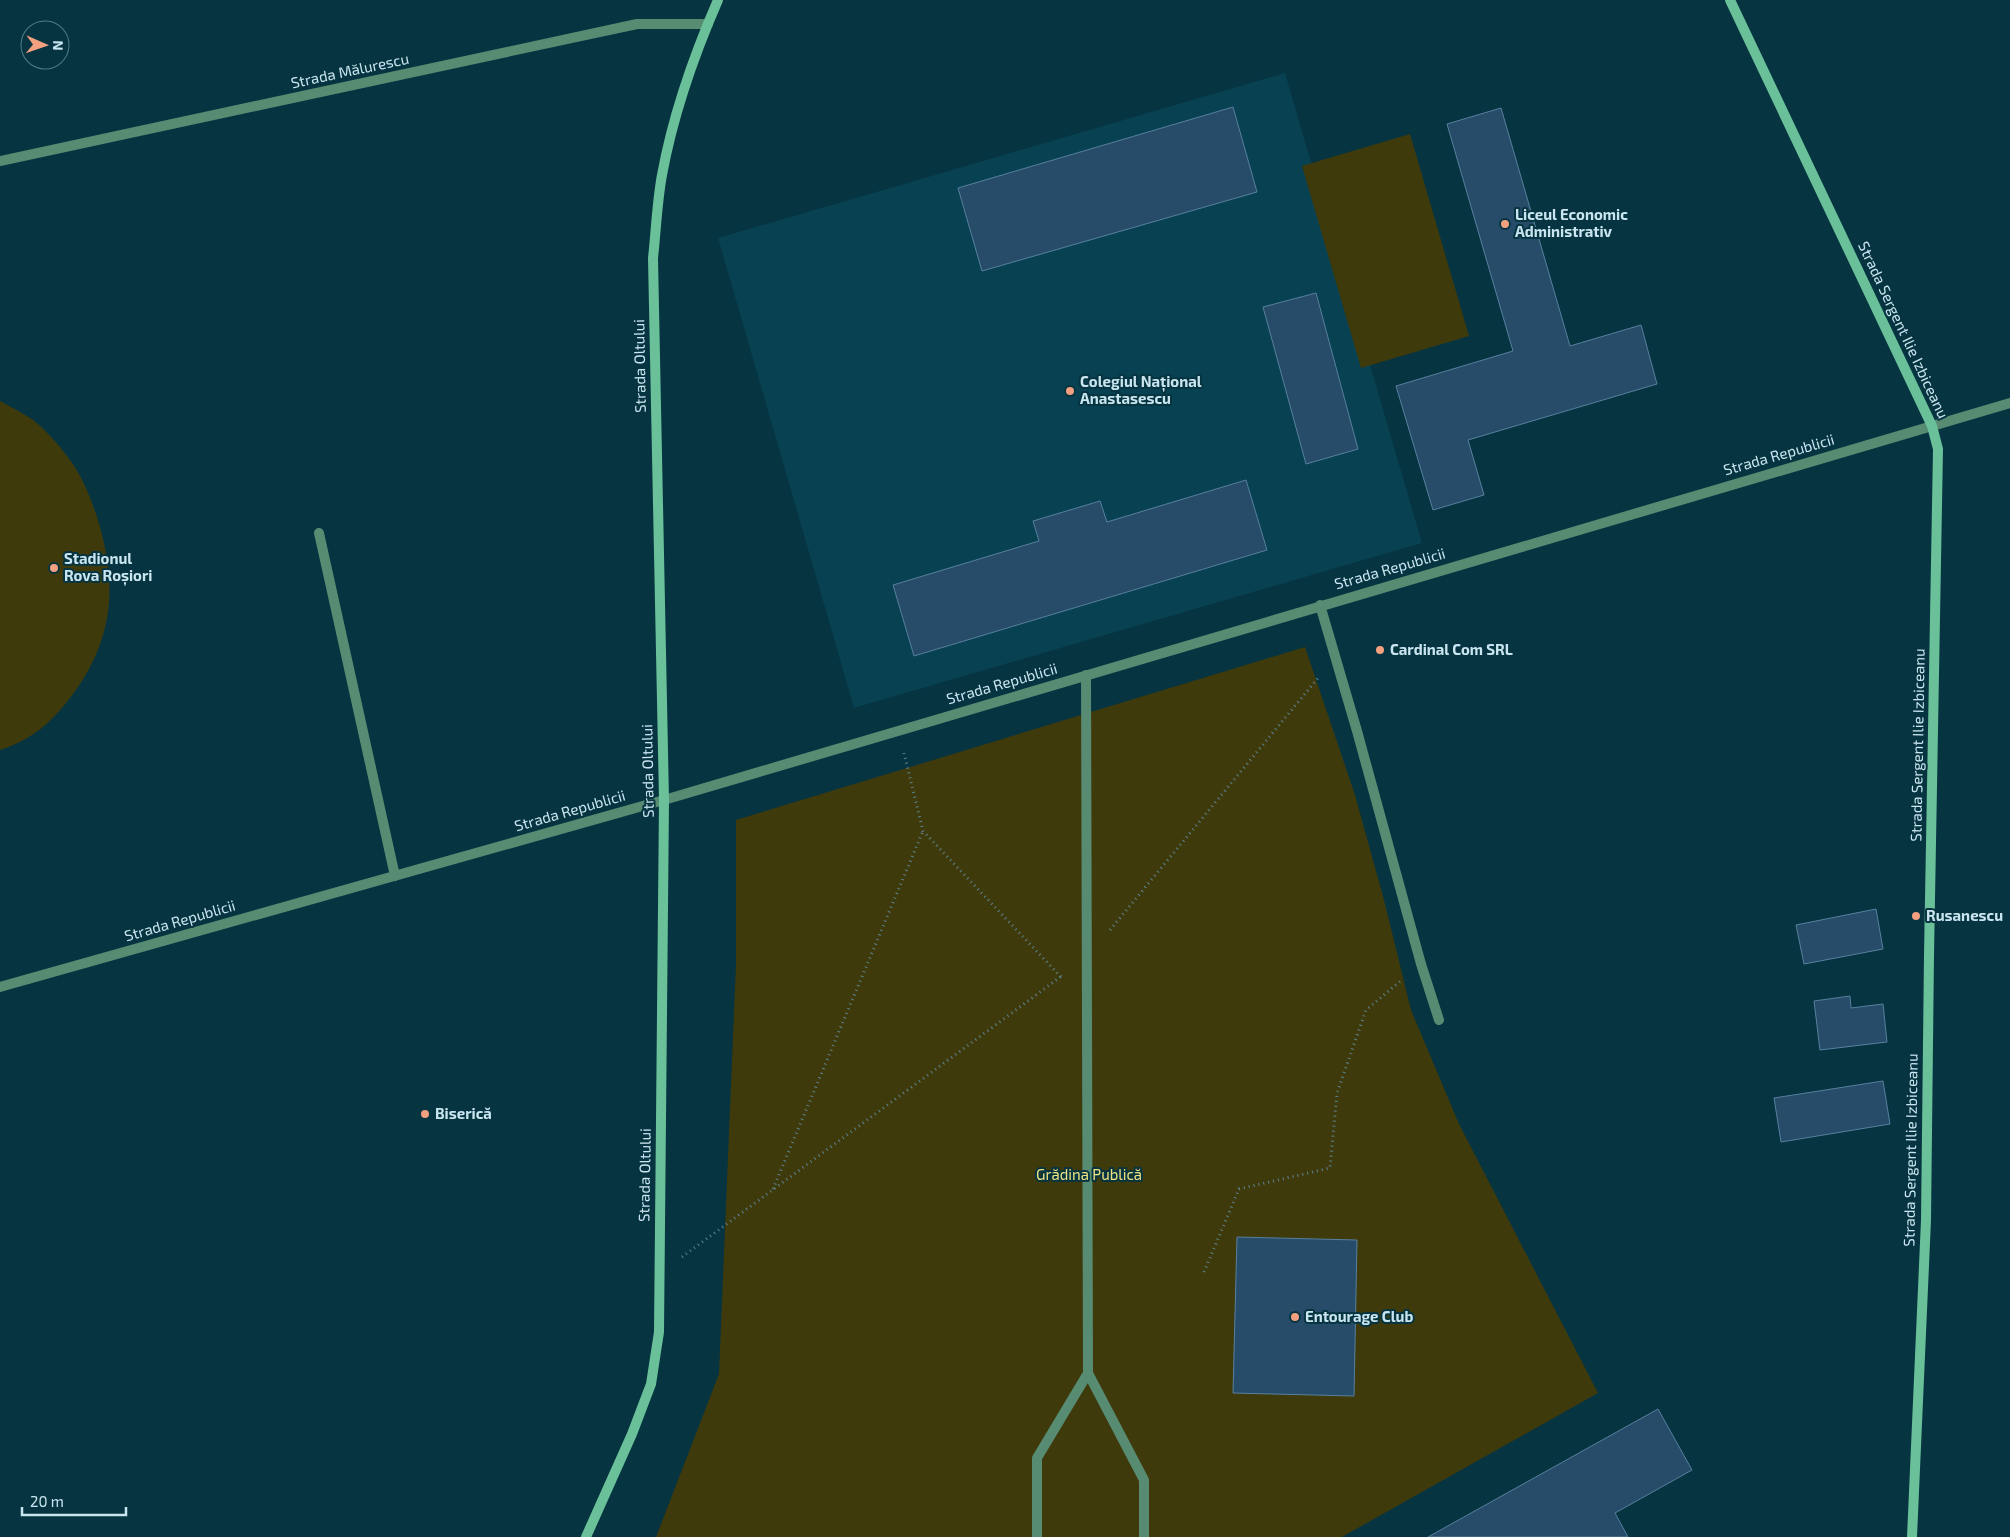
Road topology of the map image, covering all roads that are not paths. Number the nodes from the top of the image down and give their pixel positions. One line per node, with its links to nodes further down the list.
1 (718, 0): 3 (main road, Strada Oltului)
2 (1730, 0): 6 (main road, Strada Sergent Ilie Izbiceanu)
3 (708, 24): 4 (street, Strada Mălurescu); 10 (main road, Strada Oltului)
4 (0, 161)
5 (2010, 403): 6 (street, Strada Republicii)
6 (1932, 426): 8 (street, Strada Republicii); 18 (main road, Strada Sergent Ilie Izbiceanu)
7 (319, 533): 11 (street)
8 (1320, 606): 9 (street, Strada Republicii); 13 (street)
9 (1086, 675): 10 (street, Strada Republicii); 14 (street)
10 (664, 800): 11 (street, Strada Republicii); 15 (main road, Strada Oltului)
11 (395, 876): 12 (street, Strada Republicii)
12 (0, 987)
13 (1439, 1020)
14 (1088, 1373): 16 (street); 17 (street)
15 (586, 1537)
16 (1037, 1537)
17 (1144, 1537)
18 (1912, 1537)

